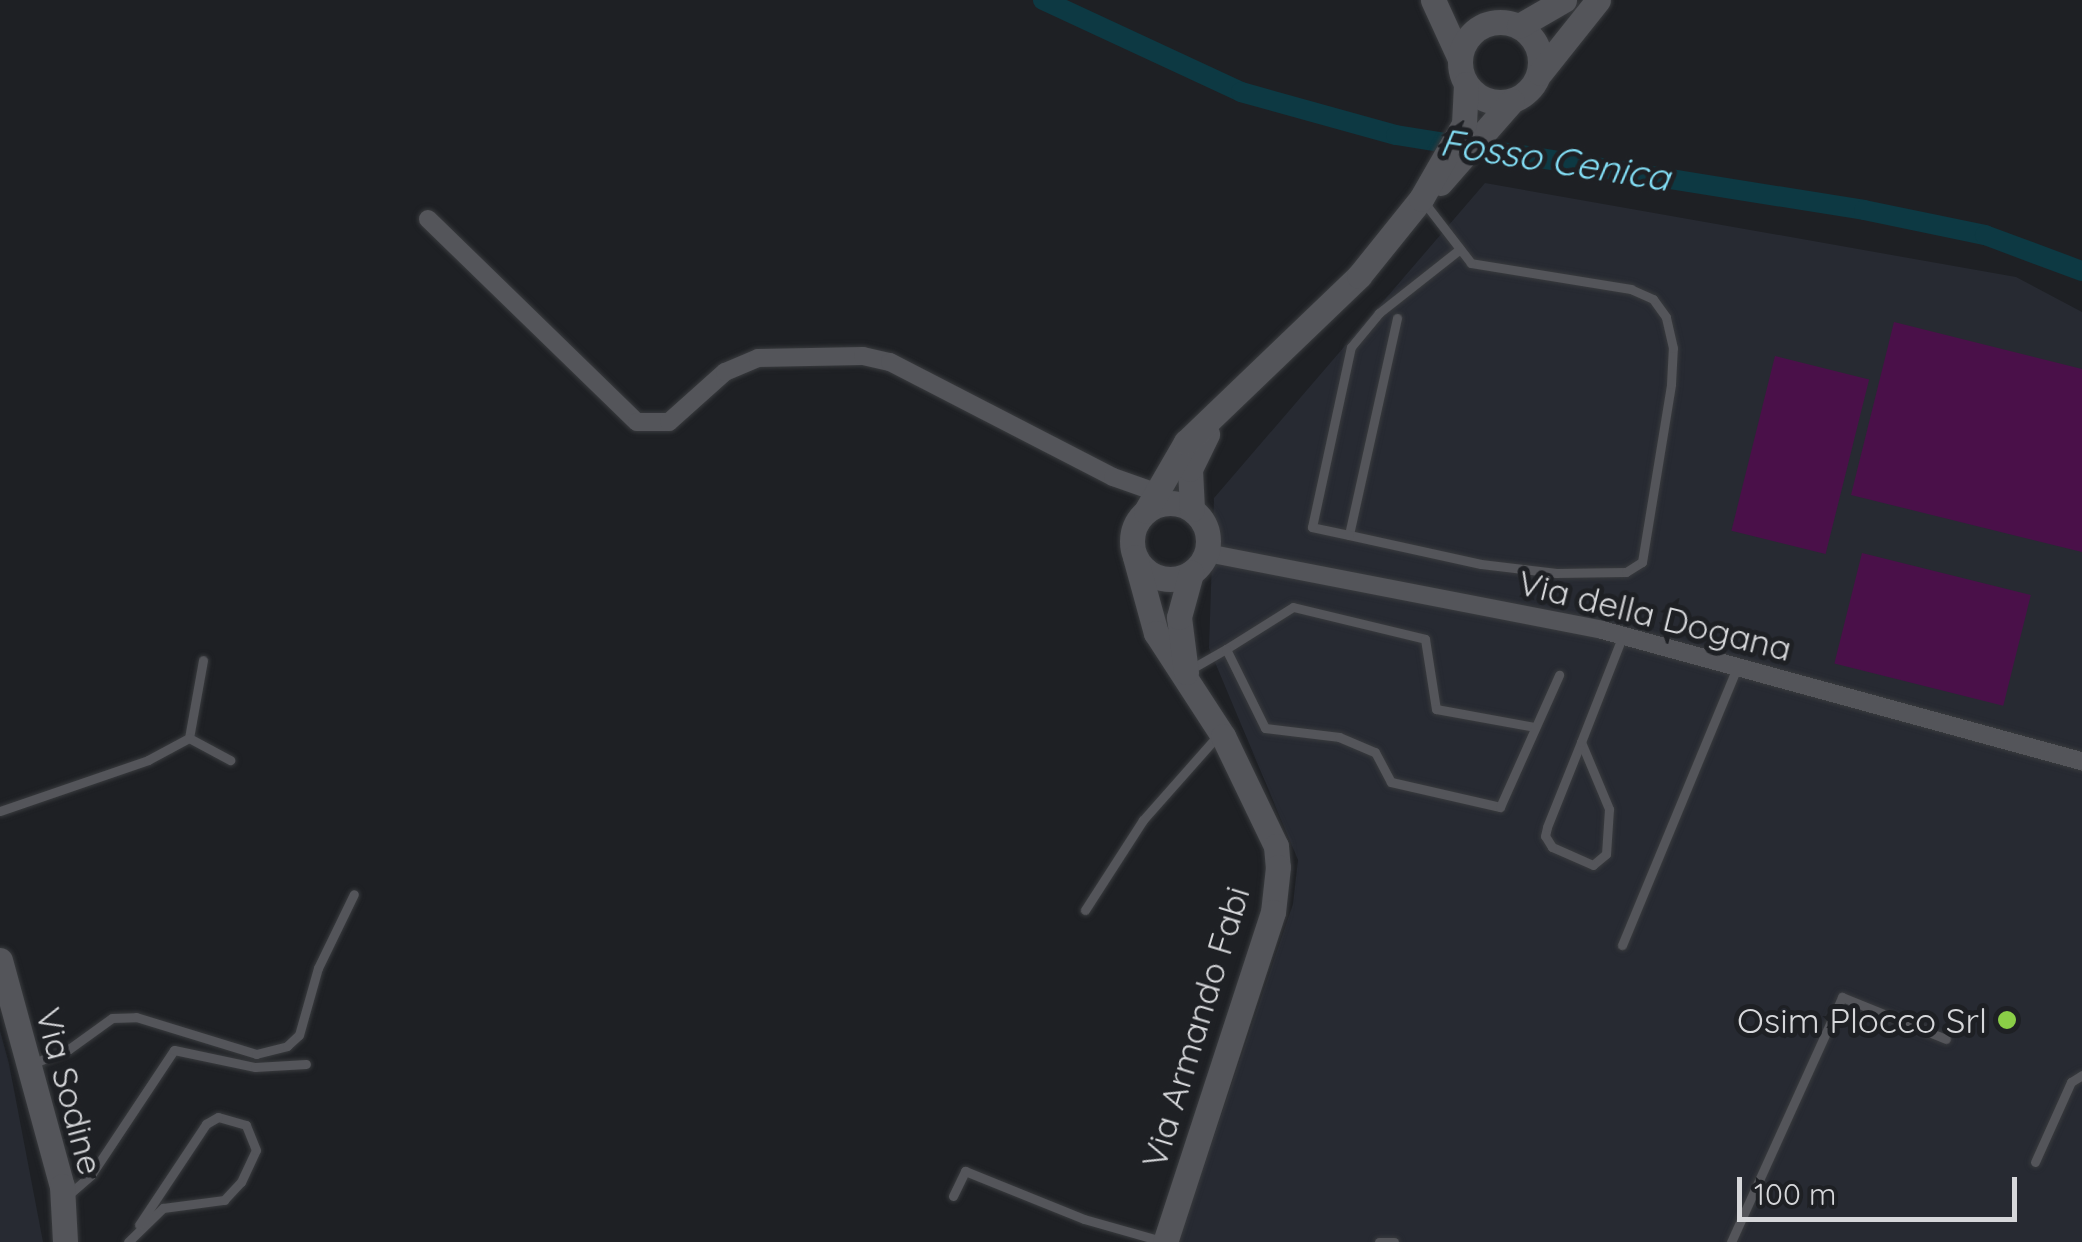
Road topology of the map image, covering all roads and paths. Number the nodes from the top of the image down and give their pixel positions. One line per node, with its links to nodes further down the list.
1 (1433, 0): 7 (street)
2 (1448, 0): 5 (street)
3 (1564, 0): 6 (street)
4 (1598, 0): 8 (street)
5 (1492, 23): 6 (street); 7 (street)
6 (1519, 26): 8 (street)
7 (1463, 72): 9 (street); 10 (street)
8 (1540, 73): 9 (street)
9 (1512, 101): 10 (street)
10 (1453, 163): 11 (street)
11 (1421, 199): 13 (lane); 15 (street)
12 (428, 220): 16 (street)
13 (1460, 249): 18 (lane); 18 (lane)
14 (1396, 318): 18 (lane)
15 (1222, 408): 16 (street); 17 (street)
16 (1149, 501): 17 (street); 19 (street)
17 (1192, 509): 20 (street)
18 (1349, 535)
19 (1135, 557): 20 (street); 25 (street, Via Armando Fabi)
20 (1199, 563): 21 (street, Via della Dogana); 25 (street)
21 (1622, 636): 24 (street, Via della Dogana); 30 (lane)
22 (1226, 649): 25 (lane); 27 (lane); 27 (lane)
23 (203, 660): 29 (lane)
24 (1737, 668): 32 (street, Via della Dogana); 36 (lane)
25 (1186, 672): 28 (street, Via Armando Fabi)
26 (1558, 675): 27 (lane)
27 (1535, 727)
28 (1221, 732): 35 (lane); 48 (street, Via Armando Fabi)
29 (189, 738): 31 (lane); 33 (lane)
30 (1581, 742): 30 (lane)
31 (230, 760)
32 (2082, 762)
33 (0, 811)
34 (354, 894): 40 (lane)
35 (1085, 910)
36 (1622, 946)
37 (0, 960): 40 (street, Via Sodine)
38 (1946, 1038): 51 (lane)
39 (306, 1064): 44 (lane)
40 (27, 1066): 44 (street, Via Sodine)
41 (2082, 1075): 42 (lane)
42 (2035, 1162)
43 (953, 1196): 48 (lane)
44 (63, 1200): 46 (street, Via Sodine)
45 (139, 1225): 45 (lane); 47 (lane)
46 (65, 1242)
47 (128, 1242)
48 (1165, 1242)
49 (1379, 1242): 50 (lane)
50 (1394, 1242)
51 (1732, 1242)

